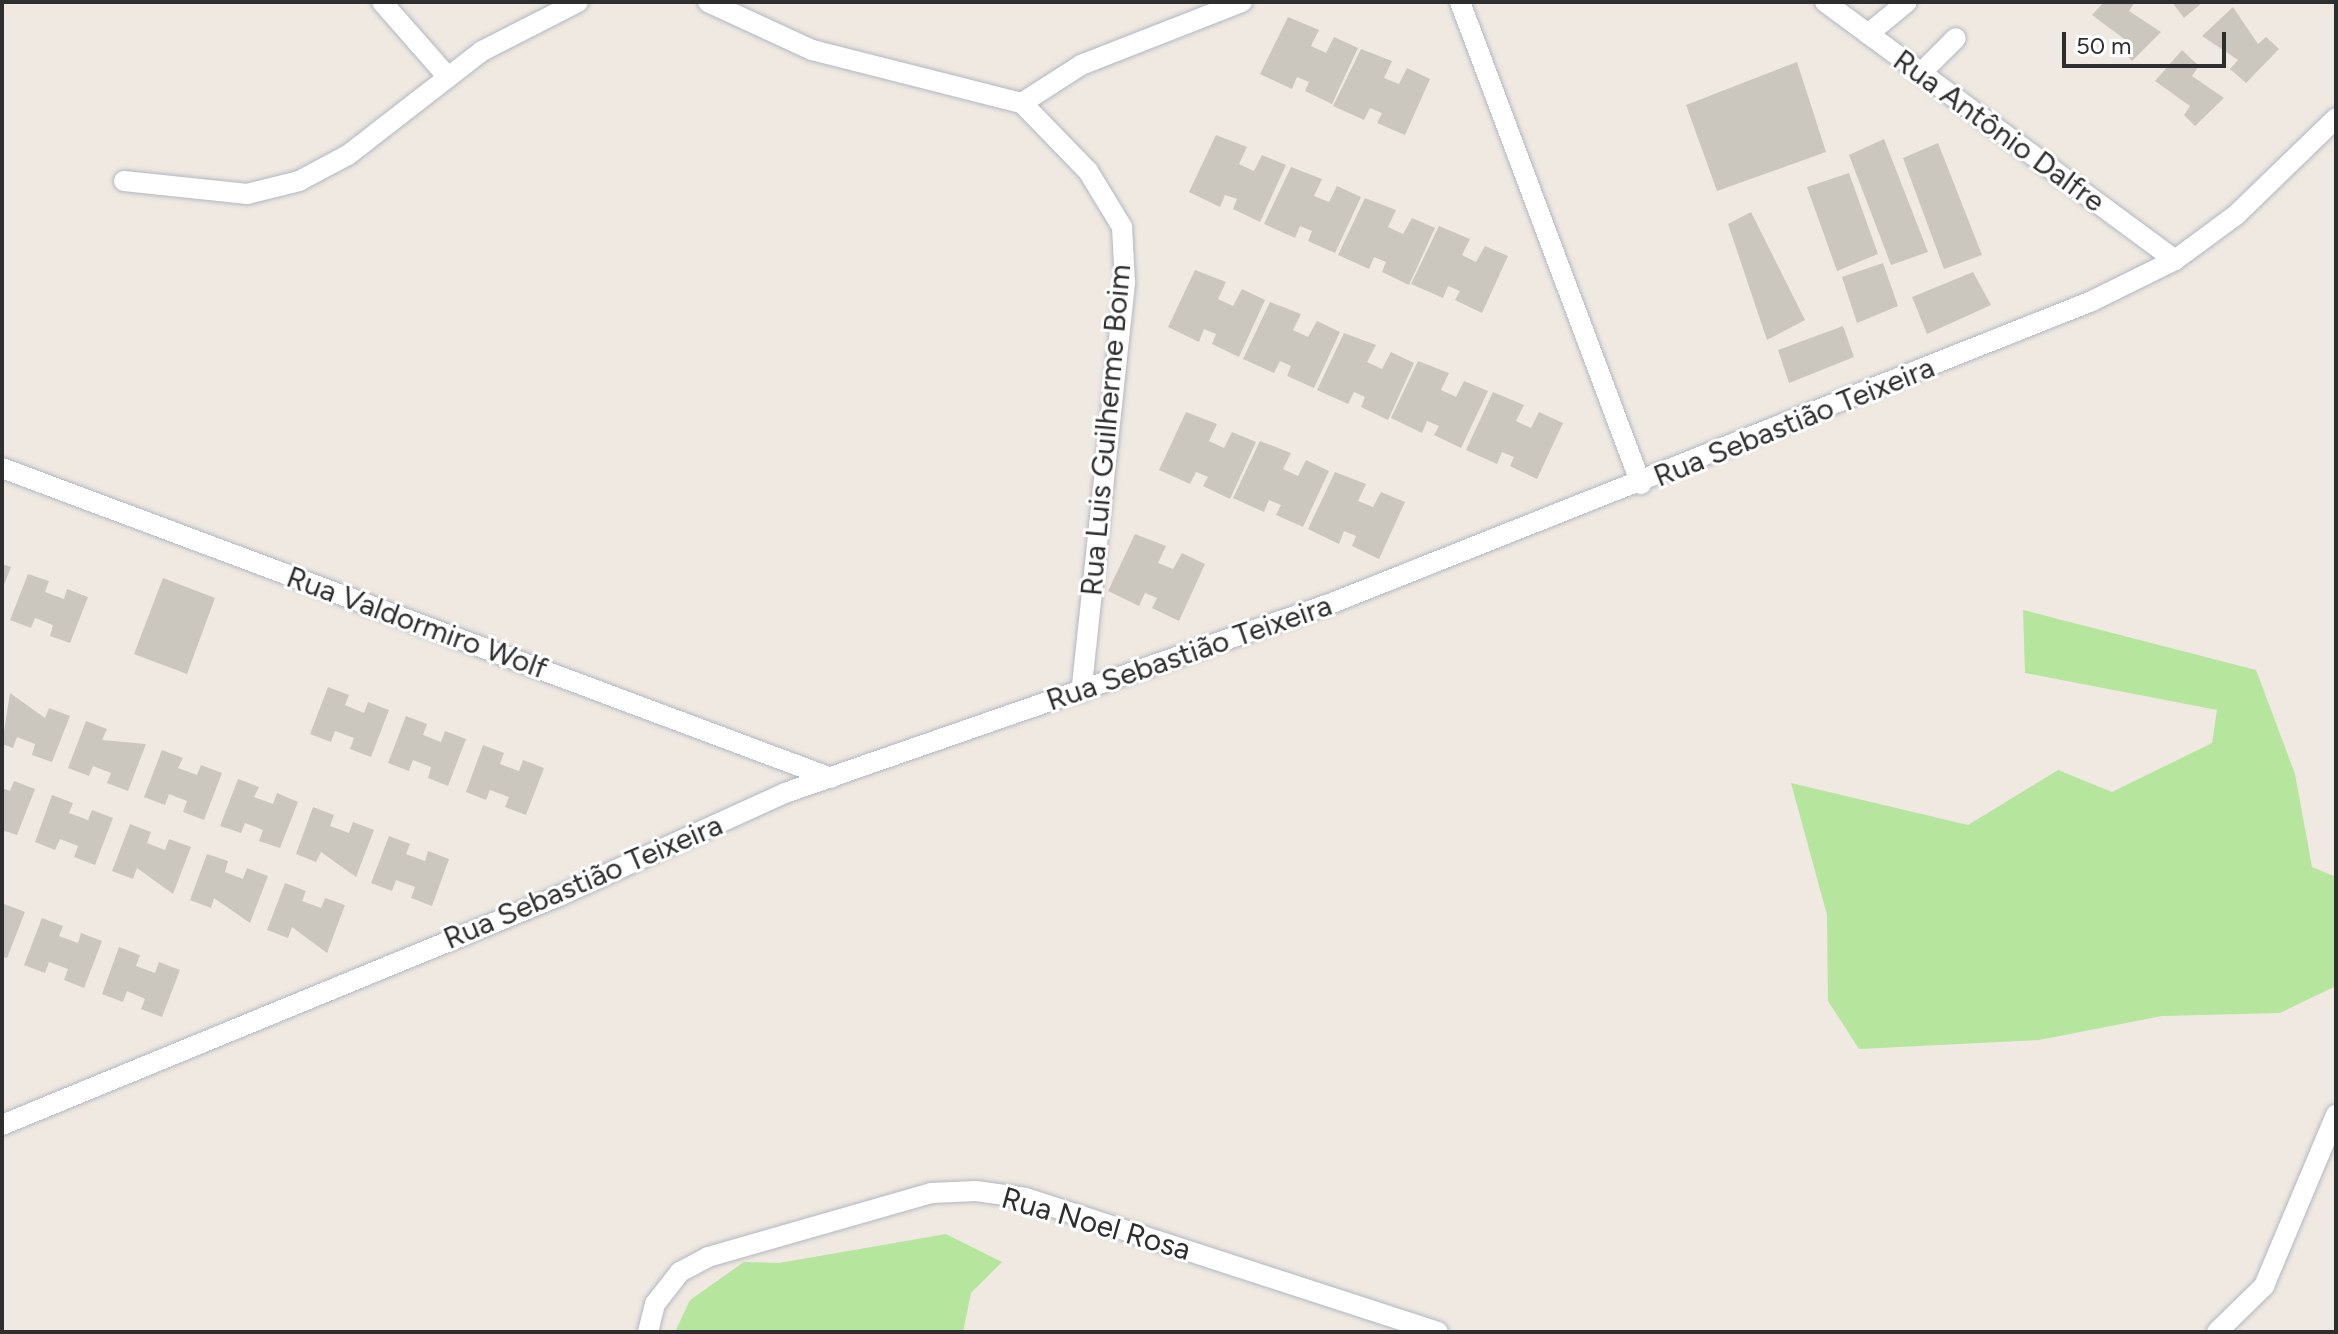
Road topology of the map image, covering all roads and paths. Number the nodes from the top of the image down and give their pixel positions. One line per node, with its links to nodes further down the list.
1 (382, 2): 11 (street)
2 (578, 2): 11 (street)
3 (708, 2): 12 (street)
4 (1242, 2): 12 (street)
5 (1460, 2): 17 (street)
6 (1825, 2): 8 (street, Rua Antônio Dalfre)
7 (1907, 2): 8 (street)
8 (1868, 34): 10 (street, Rua Antônio Dalfre)
9 (1956, 38): 10 (street)
10 (1921, 73): 15 (street, Rua Antônio Dalfre)
11 (448, 77): 14 (street)
12 (1022, 103): 18 (street, Rua Luis Guilherme Boim)
13 (2336, 118): 15 (street, Rua Sebastião Teixeira)
14 (124, 181)
15 (2175, 260): 17 (street, Rua Sebastião Teixeira)
16 (2, 468): 19 (street, Rua Valdormiro Wolf)
17 (1641, 484): 18 (street, Rua Sebastião Teixeira)
18 (1081, 692): 19 (street, Rua Sebastião Teixeira)
19 (831, 778): 21 (street, Rua Sebastião Teixeira)
20 (2336, 1115): 24 (street)
21 (2, 1125)
22 (648, 1332): 23 (street, Rua Noel Rosa)
23 (1438, 1332)
24 (2217, 1332)

